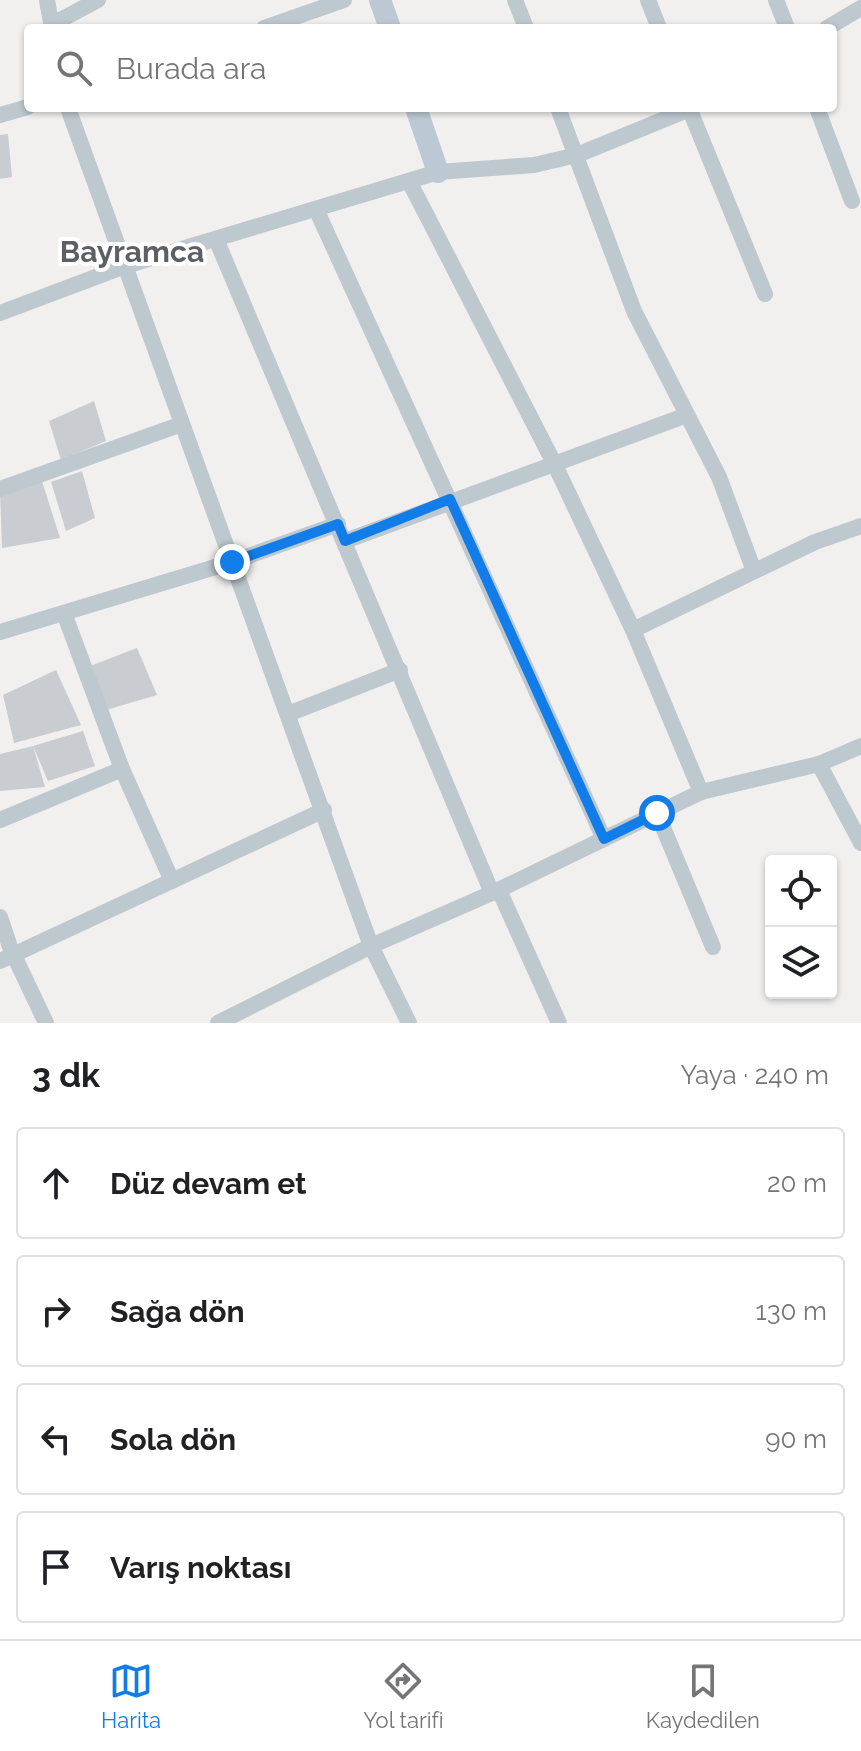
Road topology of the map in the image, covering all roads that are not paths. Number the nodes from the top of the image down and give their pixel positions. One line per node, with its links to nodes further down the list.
1 (47, 0): 9 (street)
2 (98, 0): 10 (street)
3 (344, 0): 11 (street)
4 (380, 0): 12 (street)
5 (515, 0): 13 (street)
6 (648, 0): 14 (street)
7 (776, 0): 15 (street)
8 (861, 8): 16 (street)
9 (52, 24)
10 (56, 24)
11 (275, 24)
12 (389, 24)
13 (524, 24)
14 (657, 24)
15 (785, 24)
16 (834, 24)
17 (24, 108): 24 (street)
18 (69, 112): 31 (street)
19 (417, 112): 26 (street)
20 (560, 112): 25 (street)
21 (680, 112): 25 (street)
22 (692, 112): 32 (street)
23 (819, 112): 28 (street)
24 (0, 115)
25 (577, 155): 26 (street); 34 (street)
26 (438, 172): 27 (street)
27 (409, 181): 29 (street); 36 (street)
28 (852, 201)
29 (316, 209): 30 (street); 38 (street)
30 (216, 239): 31 (street); 39 (street)
31 (125, 266): 33 (street); 35 (street)
32 (765, 294)
33 (0, 313)
34 (687, 415): 36 (street); 43 (street)
35 (182, 424): 37 (street); 42 (street)
36 (555, 465): 38 (street); 45 (street)
37 (0, 489)
38 (450, 499): 41 (street); 56 (street)
39 (338, 524): 41 (street); 42 (street)
40 (861, 526): 43 (street)
41 (345, 541): 47 (street)
42 (232, 562): 44 (street); 48 (street)
43 (754, 571): 45 (street)
44 (64, 613): 46 (street); 51 (street)
45 (633, 630): 52 (street)
46 (0, 632)
47 (400, 670): 48 (street); 59 (street)
48 (288, 714): 53 (street)
49 (861, 746): 50 (street)
50 (819, 764): 52 (street); 57 (street)
51 (122, 769): 55 (street); 58 (street)
52 (701, 792): 54 (street)
53 (324, 810): 58 (street); 61 (street)
54 (657, 813): 56 (street); 62 (street)
55 (0, 820)
56 (604, 839): 59 (street)
57 (861, 843)
58 (172, 881): 63 (street)
59 (495, 892): 61 (street); 67 (street)
60 (0, 917): 63 (street)
61 (371, 946): 65 (street); 66 (street)
62 (713, 947)
63 (7, 958): 64 (street)
64 (46, 1023)
65 (218, 1023)
66 (409, 1023)
67 (559, 1023)

